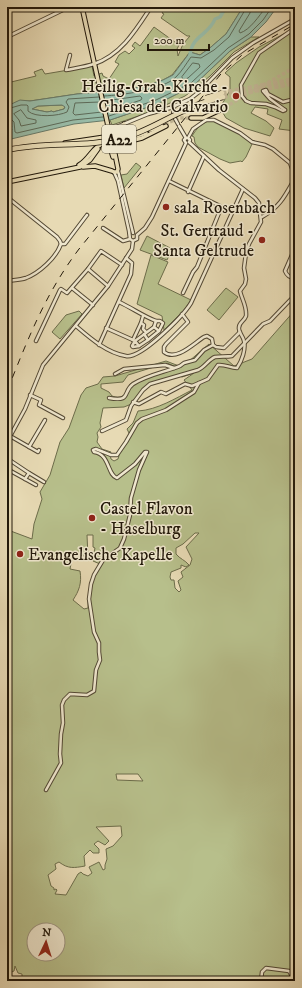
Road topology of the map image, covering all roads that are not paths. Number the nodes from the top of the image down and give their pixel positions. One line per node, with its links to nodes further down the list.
1 (16, 7): 5 (street)
2 (69, 7): 8 (street)
3 (82, 7): 10 (main road)
4 (151, 7): 10 (street)
5 (7, 8)
6 (295, 19): 13 (street)
7 (295, 28): 12 (street)
8 (7, 37)
9 (70, 55): 10 (street)
10 (94, 64): 19 (main road)
11 (222, 95): 28 (highway, A22, bridge)
12 (295, 99)
13 (174, 107): 18 (street); 23 (street)
14 (220, 110): 15 (main road)
15 (210, 116): 16 (main road); 17 (street)
16 (191, 118)
17 (206, 120): 23 (street); 36 (street)
18 (124, 124): 19 (street); 20 (main road)
19 (108, 127): 21 (main road); 22 (main road)
20 (120, 133): 21 (main road); 24 (main road)
21 (113, 135): 22 (main road); 27 (main road)
22 (106, 136): 25 (main road); 27 (main road)
23 (187, 138): 26 (street); 26 (street)
24 (134, 139)
25 (90, 142): 28 (main road); 29 (main road)
26 (188, 143): 30 (street); 37 (street)
27 (110, 144): 29 (main road); 35 (main road)
28 (7, 149)
29 (96, 150): 31 (main road); 34 (main road)
30 (204, 156): 40 (street); 41 (street)
31 (90, 160): 32 (main road); 33 (main road)
32 (95, 166): 33 (main road); 35 (main road)
33 (80, 167): 34 (main road)
34 (73, 168): 38 (main road)
35 (115, 169): 48 (street)
36 (295, 178): 45 (street)
37 (169, 181): 41 (street); 49 (street)
38 (8, 182): 39 (street)
39 (7, 189)
40 (243, 189): 45 (street); 65 (street)
41 (188, 192): 61 (street)
42 (7, 197): 52 (street)
43 (295, 211): 46 (street)
44 (87, 215): 52 (street)
45 (262, 218): 73 (street)
46 (295, 222)
47 (103, 228): 50 (street)
48 (131, 234): 49 (street); 50 (street)
49 (137, 235): 51 (street)
50 (130, 239): 51 (street)
51 (133, 241): 54 (street)
52 (61, 244): 58 (street)
53 (295, 248): 57 (street)
54 (126, 258): 55 (street); 63 (street)
55 (122, 265): 56 (street); 59 (street)
56 (88, 269): 59 (street); 60 (street)
57 (295, 278)
58 (7, 281)
59 (108, 286): 64 (street)
60 (72, 288): 64 (street); 77 (street)
61 (183, 293)
62 (295, 295): 78 (street)
63 (119, 302): 66 (street); 71 (street)
64 (93, 305): 69 (street)
65 (182, 314): 79 (street); 80 (street)
66 (143, 316): 67 (street); 68 (street)
67 (156, 321): 70 (street); 72 (street)
68 (141, 323): 74 (street); 76 (street)
69 (76, 326): 80 (street); 84 (street)
70 (154, 327): 72 (street); 74 (street)
71 (106, 328): 76 (street); 80 (street)
72 (159, 331): 75 (street)
73 (240, 332): 78 (street); 79 (street)
74 (145, 333): 75 (street); 76 (street)
75 (148, 340): 76 (street)
76 (134, 341)
77 (36, 342)
78 (244, 343): 83 (street); 86 (street)
79 (213, 344): 81 (street)
80 (99, 345)
81 (174, 369): 82 (street); 85 (street)
82 (115, 374)
83 (199, 383): 86 (street); 100 (street)
84 (30, 396): 87 (street); 90 (street)
85 (109, 398)
86 (134, 402): 89 (street)
87 (63, 418)
88 (45, 420): 92 (street)
89 (102, 431)
90 (9, 437): 91 (street); 92 (street)
91 (7, 442)
92 (29, 447): 93 (street)
93 (39, 450)
94 (7, 465): 96 (street)
95 (7, 469): 97 (street)
96 (29, 473): 97 (street); 98 (street)
97 (25, 479): 99 (street)
98 (44, 482)
99 (36, 485)
100 (46, 790)
101 (261, 981): 102 (street)
102 (295, 981)

